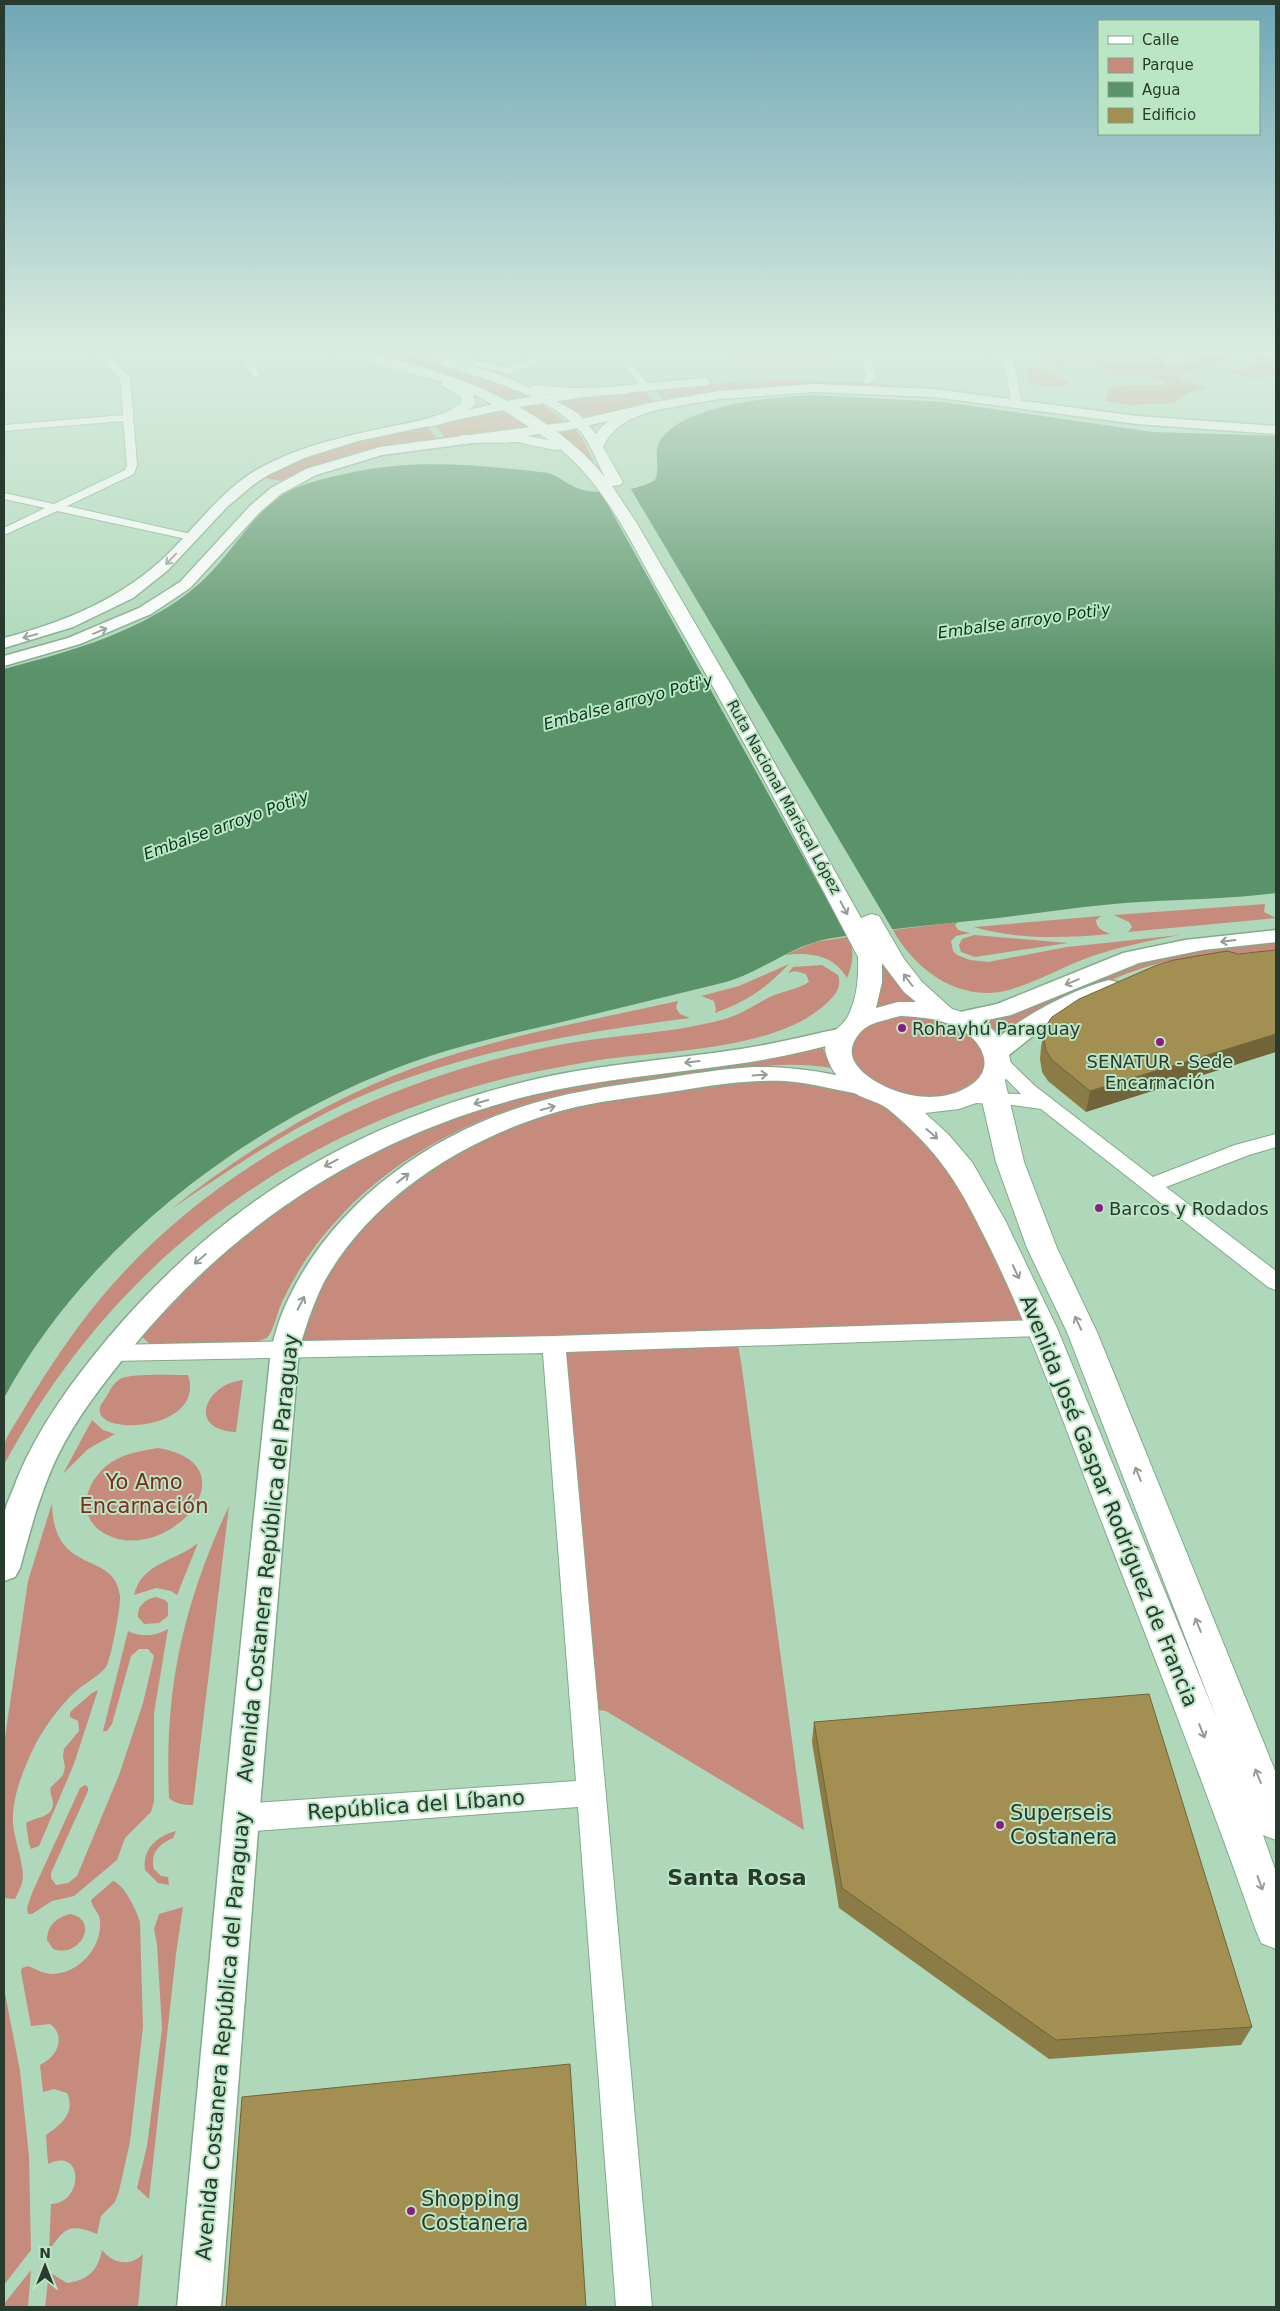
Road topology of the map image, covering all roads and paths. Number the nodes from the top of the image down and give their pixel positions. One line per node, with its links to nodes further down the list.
1 (131, 457): 8 (street)
2 (301, 457): 10 (main road)
3 (358, 457): 12 (main road, one-way to 3)
4 (578, 457): 6 (highway, Ruta Nacional Mariscal López)
5 (600, 457): 6 (highway, Ruta Nacional Mariscal López)
6 (610, 485): 14 (highway, Ruta Nacional Mariscal López)
7 (4, 496): 8 (street)
8 (56, 508): 9 (street); 10 (street)
9 (4, 532)
10 (192, 537): 11 (main road, one-way to 11)
11 (4, 643)
12 (4, 661)
13 (1276, 936): 16 (main road, one-way to 16)
14 (872, 940): 16 (highway, Ruta Nacional Mariscal López, one-way to 14); 17 (highway, Ruta Nacional Mariscal López)
15 (1276, 953): 18 (main road)
16 (951, 1016): 17 (highway, Ruta Nacional Mariscal López); 18 (highway, Ruta Nacional Mariscal López)
17 (851, 1027): 19 (highway, Ruta Nacional Mariscal López); 28 (main road, one-way to 28)
18 (989, 1079): 20 (highway, Ruta Nacional Mariscal López); 21 (street); 21 (street); 32 (highway, Avenida José Gaspar Rodríguez de Francia, one-way to 18)
19 (863, 1088): 20 (highway, Ruta Nacional Mariscal López); 27 (main road, Avenida Costanera República del Paraguay, one-way to 19)
20 (896, 1102): 25 (highway, Avenida José Gaspar Rodríguez de Francia, one-way to 25)
21 (1047, 1105): 23 (street)
22 (1276, 1140): 23 (street)
23 (1151, 1185): 24 (street)
24 (1276, 1282)
25 (1042, 1328): 26 (street); 33 (highway, Avenida José Gaspar Rodríguez de Francia, one-way to 33)
26 (554, 1344): 27 (street); 30 (street)
27 (285, 1349): 28 (street); 31 (main road, Avenida Costanera República del Paraguay)
28 (111, 1353): 29 (main road)
29 (4, 1568)
30 (591, 1793): 31 (street, República del Líbano); 35 (street)
31 (242, 1818): 34 (main road, Avenida Costanera República del Paraguay)
32 (1276, 1821)
33 (1276, 1928)
34 (199, 2307)
35 (634, 2307)

